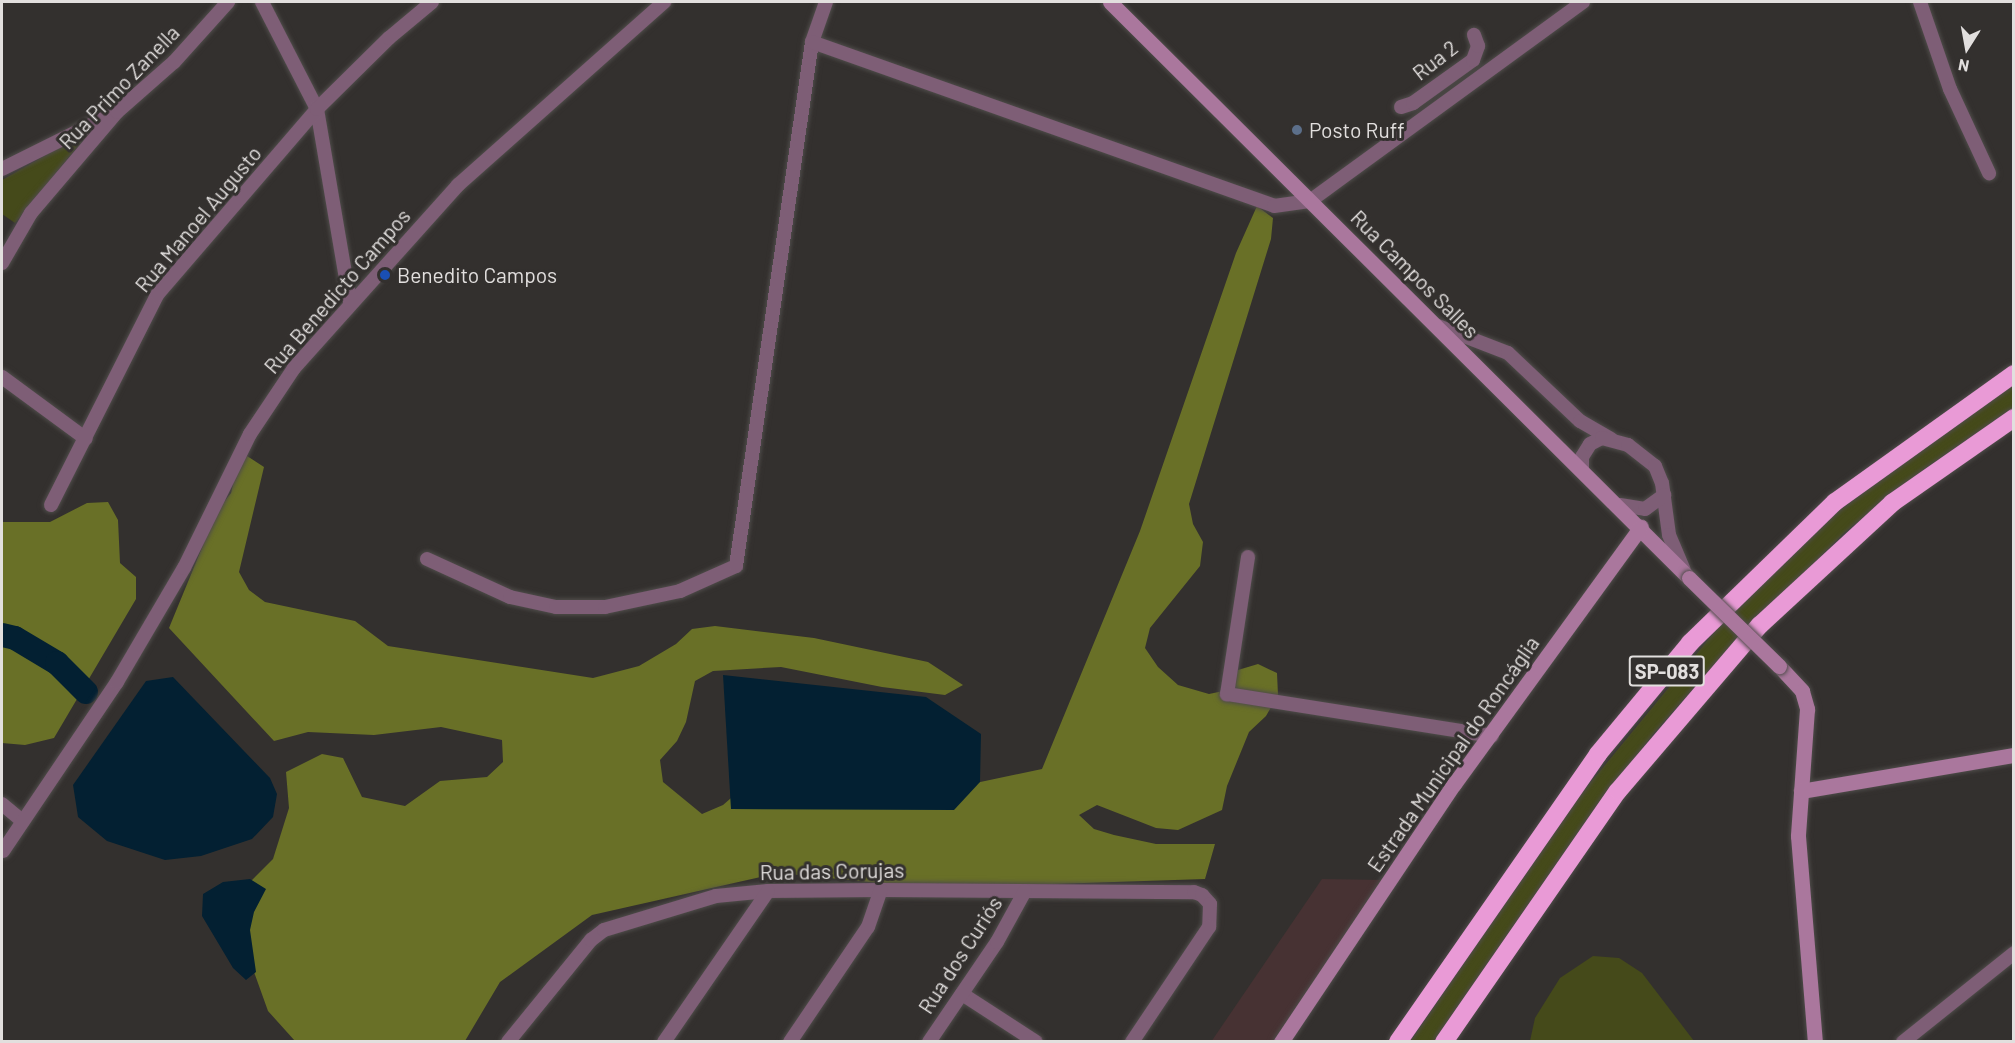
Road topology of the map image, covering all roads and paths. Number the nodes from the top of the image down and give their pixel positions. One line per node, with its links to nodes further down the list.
1 (228, 2): 13 (street, Rua Primo Zanella)
2 (262, 2): 12 (street)
3 (432, 2): 12 (street, Rua Manoel Augusto)
4 (664, 2): 18 (street, Rua Benedicto Campos)
5 (826, 2): 10 (street)
6 (1110, 2): 16 (main road, Rua Campos Salles)
7 (1583, 2): 16 (street)
8 (1920, 2): 15 (street)
9 (1474, 35): 11 (street, Rua 2)
10 (812, 42): 16 (street); 31 (street)
11 (1401, 107)
12 (316, 109): 18 (street); 23 (street, Rua Manoel Augusto)
13 (117, 112): 14 (street); 17 (street, Rua Primo Zanella)
14 (2, 168)
15 (1989, 173)
16 (1310, 201): 19 (main road, Rua Campos Salles)
17 (2, 263)
18 (350, 302): 37 (street, Rua Benedicto Campos)
19 (1438, 326): 24 (street); 25 (main road, Rua Campos Salles)
20 (2013, 374): 51 (highway, SP-083)
21 (2, 377): 23 (street)
22 (2013, 418): 52 (highway, SP-083)
23 (86, 439): 27 (street, Rua Manoel Augusto)
24 (1611, 439): 25 (street); 26 (street)
25 (1582, 469): 28 (main road, Rua Campos Salles)
26 (1664, 495): 28 (street); 29 (street, Estrada Municipal do Roncáglia); 32 (street)
27 (51, 505)
28 (1620, 505): 29 (main road, Rua Campos Salles)
29 (1641, 527): 32 (main road, Rua Campos Salles); 33 (main road, Estrada Municipal do Roncáglia)
30 (1248, 557): 33 (street)
31 (427, 559)
32 (1688, 577): 35 (main road, Rua Campos Salles, bridge)
33 (1492, 736): 50 (main road, Estrada Municipal do Roncáglia)
34 (2013, 755): 35 (main road)
35 (1801, 791): 53 (main road, Rua Campos Salles)
36 (2, 804): 37 (street)
37 (22, 821): 38 (street, Rua Benedicto Campos)
38 (3, 850)
39 (881, 890): 40 (street, Rua das Corujas); 41 (street, Rua das Corujas); 46 (street)
40 (768, 891): 44 (street, Rua das Corujas); 45 (street)
41 (1025, 891): 43 (street, Rua dos Curiós); 49 (street, Rua das Corujas)
42 (2013, 953): 54 (street)
43 (962, 994): 47 (street, Rua dos Curiós); 48 (street)
44 (507, 1041)
45 (664, 1041)
46 (790, 1041)
47 (929, 1041)
48 (1036, 1041)
49 (1132, 1041)
50 (1281, 1041)
51 (1398, 1041)
52 (1444, 1041)
53 (1815, 1041)
54 (1903, 1041)

